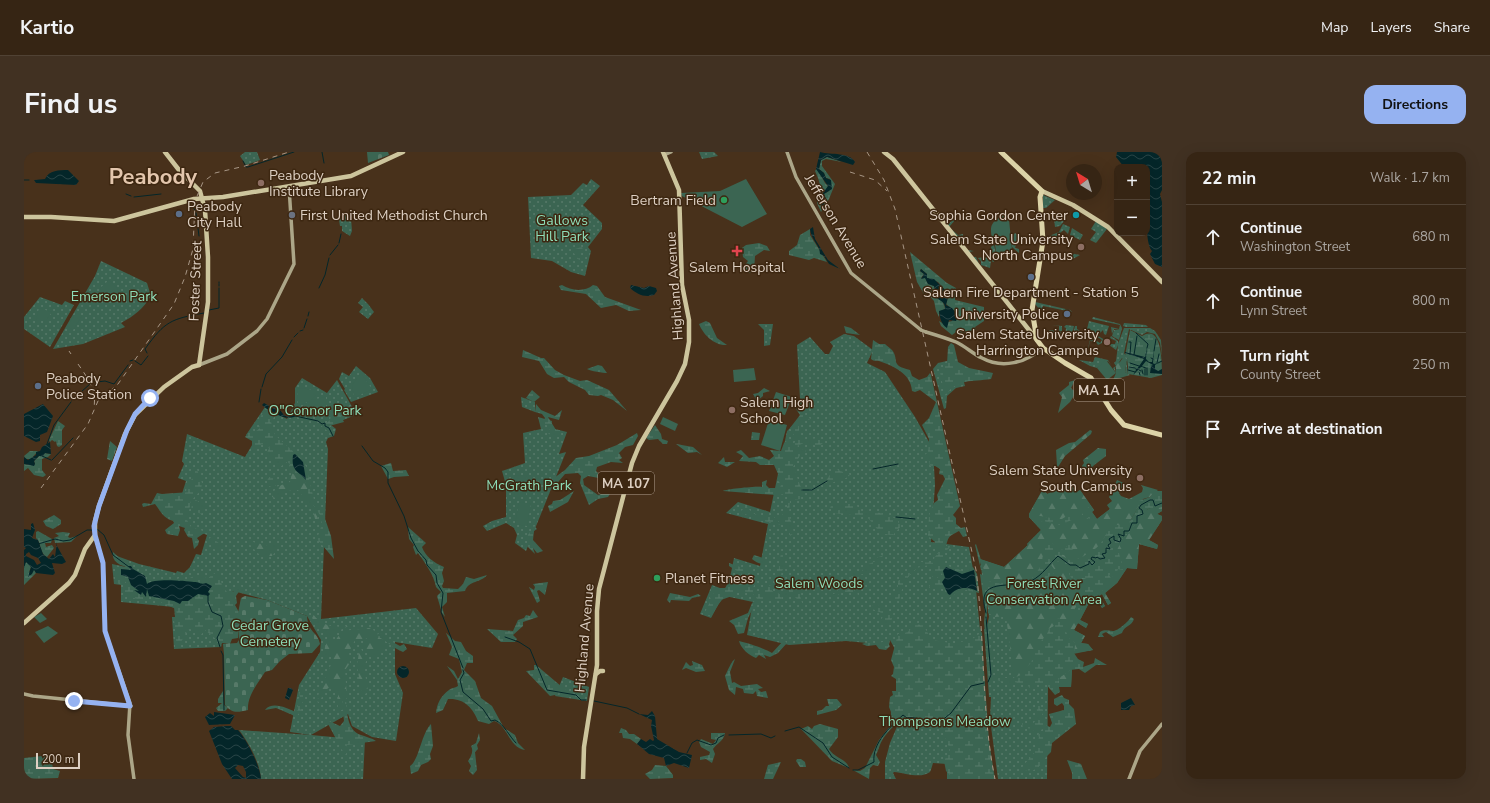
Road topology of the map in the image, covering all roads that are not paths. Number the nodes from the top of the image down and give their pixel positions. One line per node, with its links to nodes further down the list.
1 (165, 152): 10 (main road)
2 (402, 152): 8 (main road)
3 (671, 152): 7 (main road)
4 (787, 152): 17 (main road, Jefferson Avenue)
5 (884, 152): 13 (main road)
6 (1001, 152): 9 (highway)
7 (663, 153): 21 (main road, Highland Avenue / MA 107)
8 (289, 187): 10 (main road); 18 (main road)
9 (1042, 191): 12 (main road); 13 (highway, MA 1A)
10 (203, 199): 11 (main road); 16 (main road, Foster Street)
11 (24, 217)
12 (1162, 282)
13 (1032, 329): 14 (highway, MA 1A)
14 (1043, 347): 15 (highway, MA 1A); 17 (main road, Jefferson Avenue)
15 (1050, 352): 17 (main road); 22 (highway, MA 1A)
16 (200, 356): 18 (main road, Foster Street); 19 (main road)
17 (1032, 356)
18 (199, 365): 19 (main road); 20 (main road)
19 (192, 367): 20 (main road)
20 (182, 374): 23 (main road)
21 (658, 414): 24 (main road, Highland Avenue / MA 107); 34 (main road, Highland Avenue / MA 107)
22 (1162, 435)
23 (95, 535): 26 (main road); 30 (main road)
24 (597, 606): 25 (main road); 28 (main road, Highland Avenue / MA 107)
25 (603, 611)
26 (24, 623)
27 (603, 671): 28 (main road)
28 (596, 676): 34 (main road, Highland Avenue / MA 107)
29 (24, 694): 30 (main road)
30 (130, 706): 33 (main road)
31 (1162, 724): 32 (main road)
32 (1130, 777)
33 (134, 779)
34 (582, 779)

